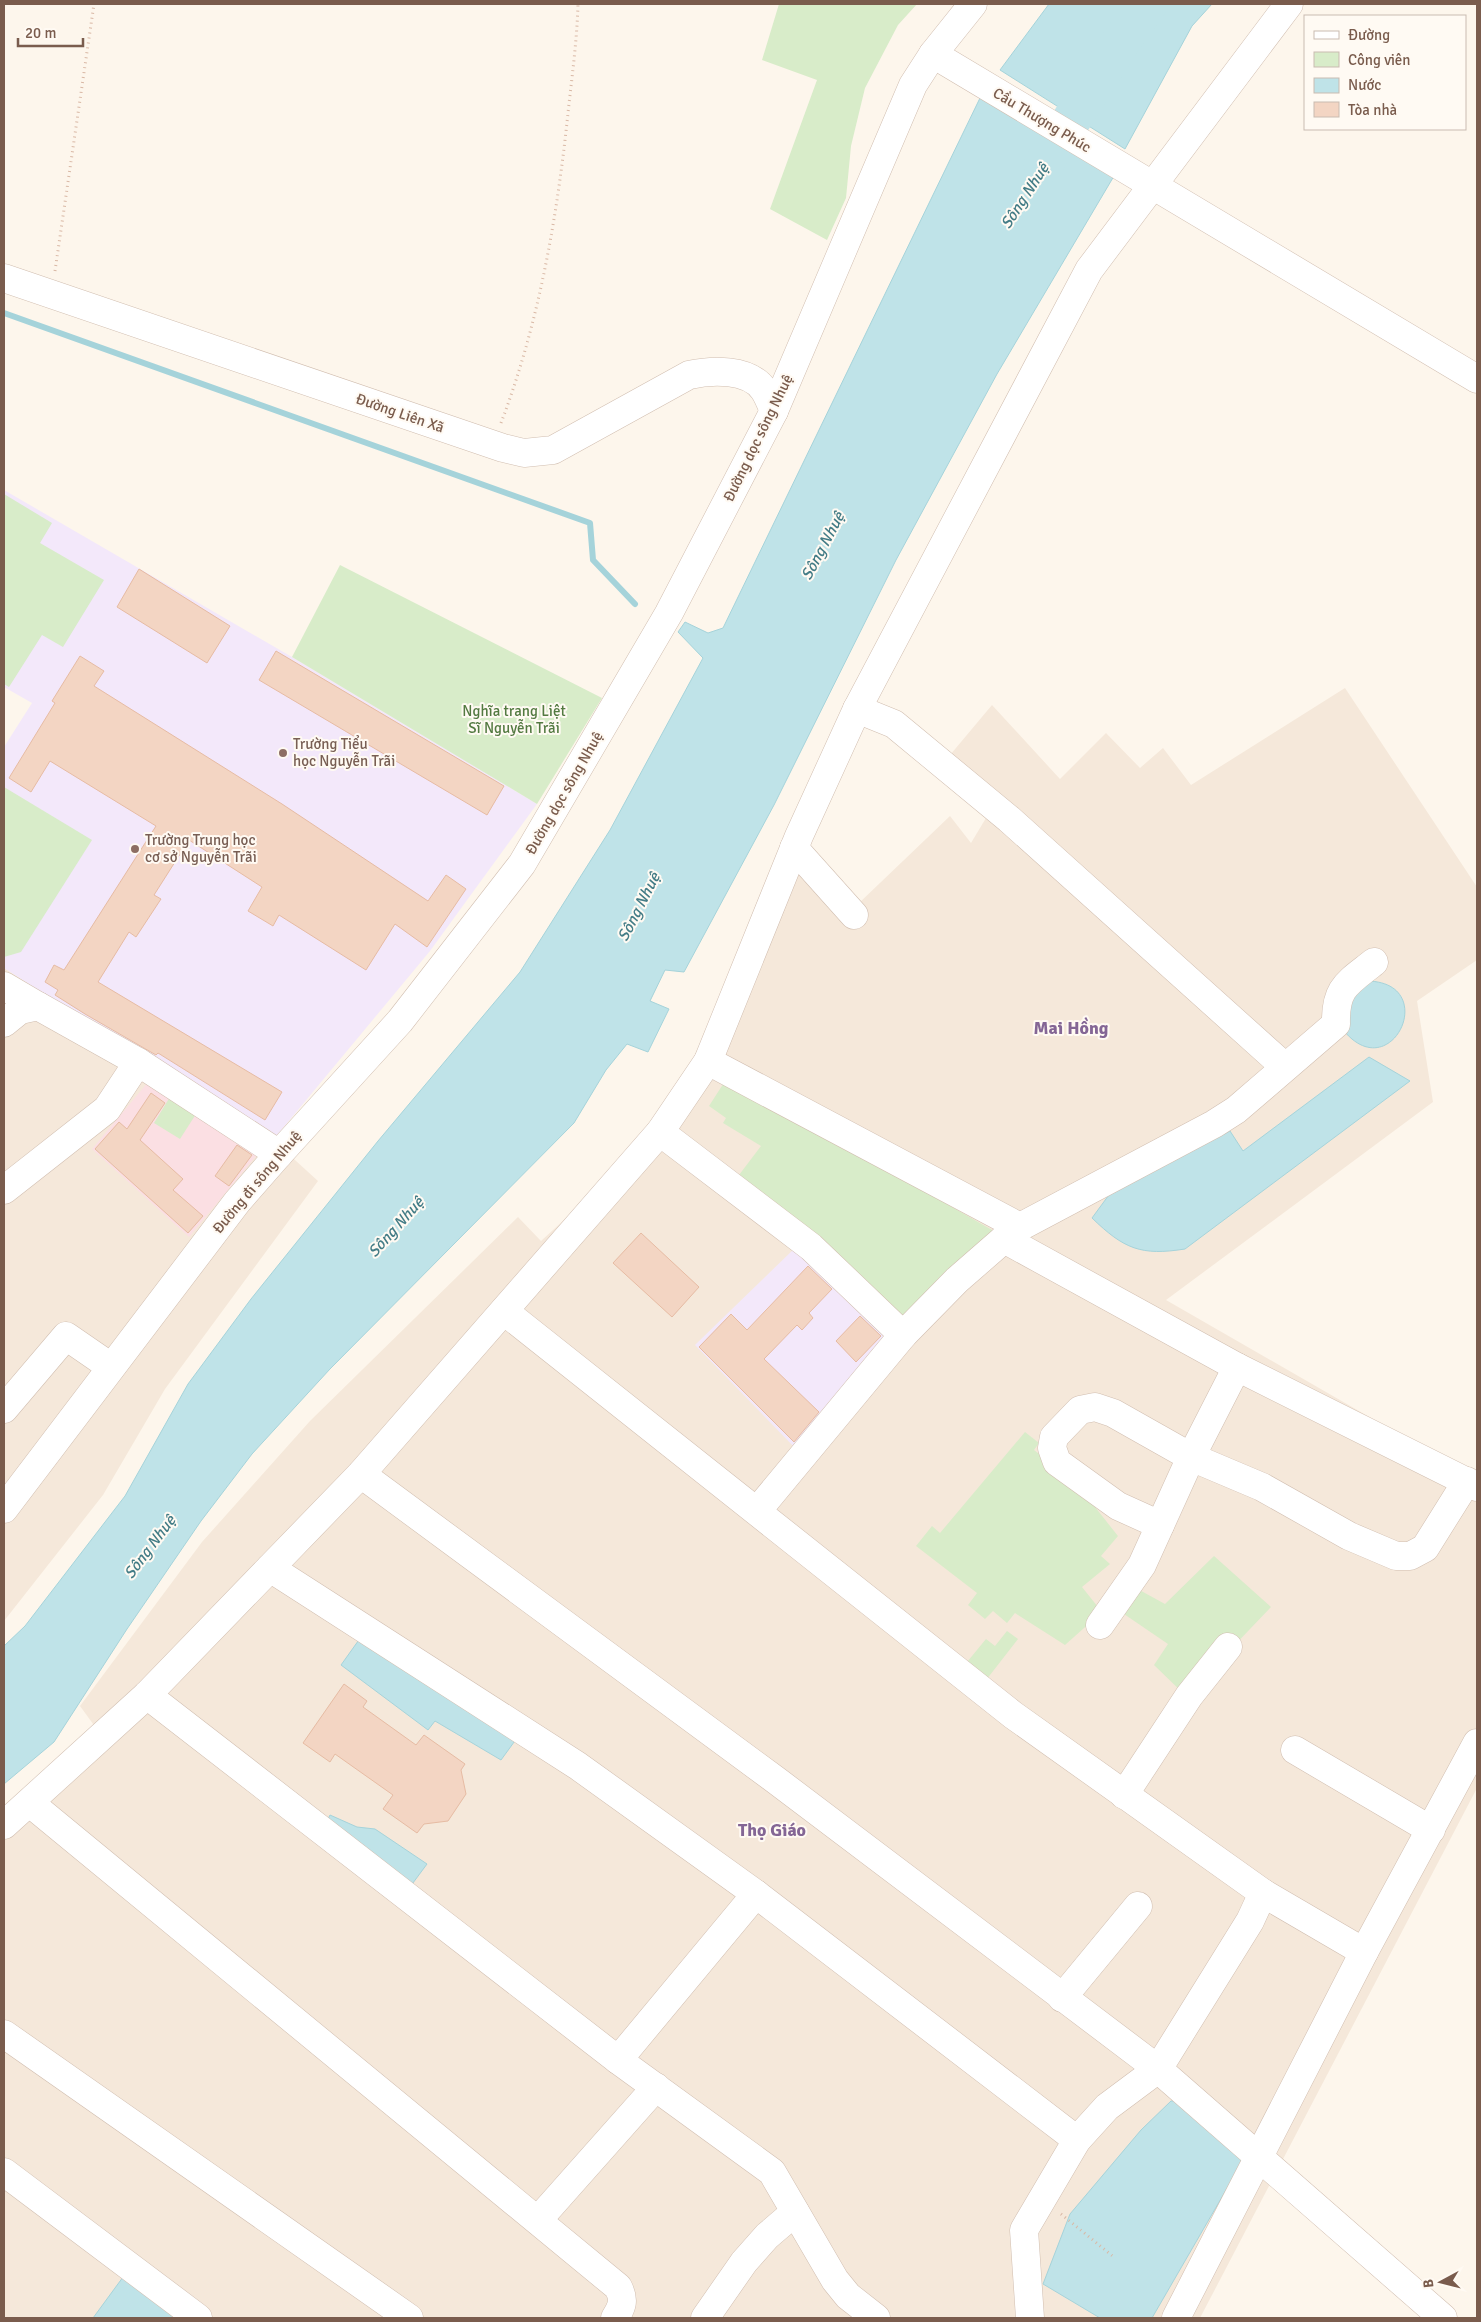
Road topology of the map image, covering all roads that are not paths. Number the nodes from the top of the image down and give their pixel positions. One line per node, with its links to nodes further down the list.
1 (973, 4): 3 (street, Đường dọc sông Nhuệ)
2 (1288, 4): 4 (street)
3 (933, 54): 4 (street, Cầu Thượng Phúc); 7 (street, Đường dọc sông Nhuệ)
4 (1152, 186): 6 (street, Cầu Thượng Phúc); 8 (street)
5 (4, 278): 7 (street, Đường Liên Xã)
6 (1477, 379)
7 (774, 411): 10 (street, Đường dọc sông Nhuệ)
8 (857, 709): 9 (street); 18 (street)
9 (794, 848): 11 (street); 17 (street)
10 (522, 864): 20 (street, Đường đi sông Nhuệ)
11 (854, 915)
12 (1374, 962): 18 (street)
13 (4, 986): 14 (street)
14 (38, 1006): 15 (street); 16 (street)
15 (4, 1023)
16 (138, 1062): 20 (street); 21 (street)
17 (708, 1062): 19 (street); 22 (street)
18 (1285, 1067): 22 (street)
19 (660, 1132): 23 (street); 24 (street)
20 (278, 1154): 25 (street, Đường đi sông Nhuệ)
21 (4, 1190)
22 (1012, 1233): 24 (street); 26 (street)
23 (504, 1311): 29 (street); 32 (street)
24 (904, 1335): 32 (street)
25 (111, 1367): 27 (street); 31 (street, Đường đi sông Nhuệ)
26 (1238, 1367): 28 (street); 30 (street)
27 (4, 1409)
28 (1191, 1457): 30 (street); 33 (street); 33 (street)
29 (361, 1474): 34 (street); 48 (street)
30 (1472, 1484)
31 (4, 1509)
32 (757, 1512): 40 (street)
33 (1160, 1525): 35 (street)
34 (270, 1568): 37 (street); 45 (street)
35 (1100, 1625)
36 (1228, 1647): 40 (street)
37 (147, 1695): 41 (street); 50 (street)
38 (1477, 1743): 43 (street)
39 (1295, 1750): 43 (street)
40 (1124, 1795): 44 (street)
41 (30, 1803): 42 (street); 57 (street)
42 (4, 1825)
43 (1431, 1830): 47 (street)
44 (1263, 1893): 47 (street); 51 (street)
45 (756, 1894): 50 (street); 53 (street)
46 (1138, 1906): 48 (street)
47 (1364, 1952): 54 (street)
48 (1062, 1998): 51 (street)
49 (4, 2034): 59 (street)
50 (618, 2060): 52 (street)
51 (1158, 2070): 53 (street); 54 (street)
52 (656, 2087): 56 (street); 57 (street)
53 (1077, 2140): 63 (street)
54 (1260, 2158): 64 (street); 65 (street)
55 (4, 2172): 58 (street)
56 (794, 2212): 61 (street); 62 (street)
57 (538, 2220): 60 (street)
58 (198, 2318)
59 (409, 2318)
60 (615, 2318)
61 (705, 2318)
62 (876, 2318)
63 (1030, 2318)
64 (1176, 2318)
65 (1443, 2318)

